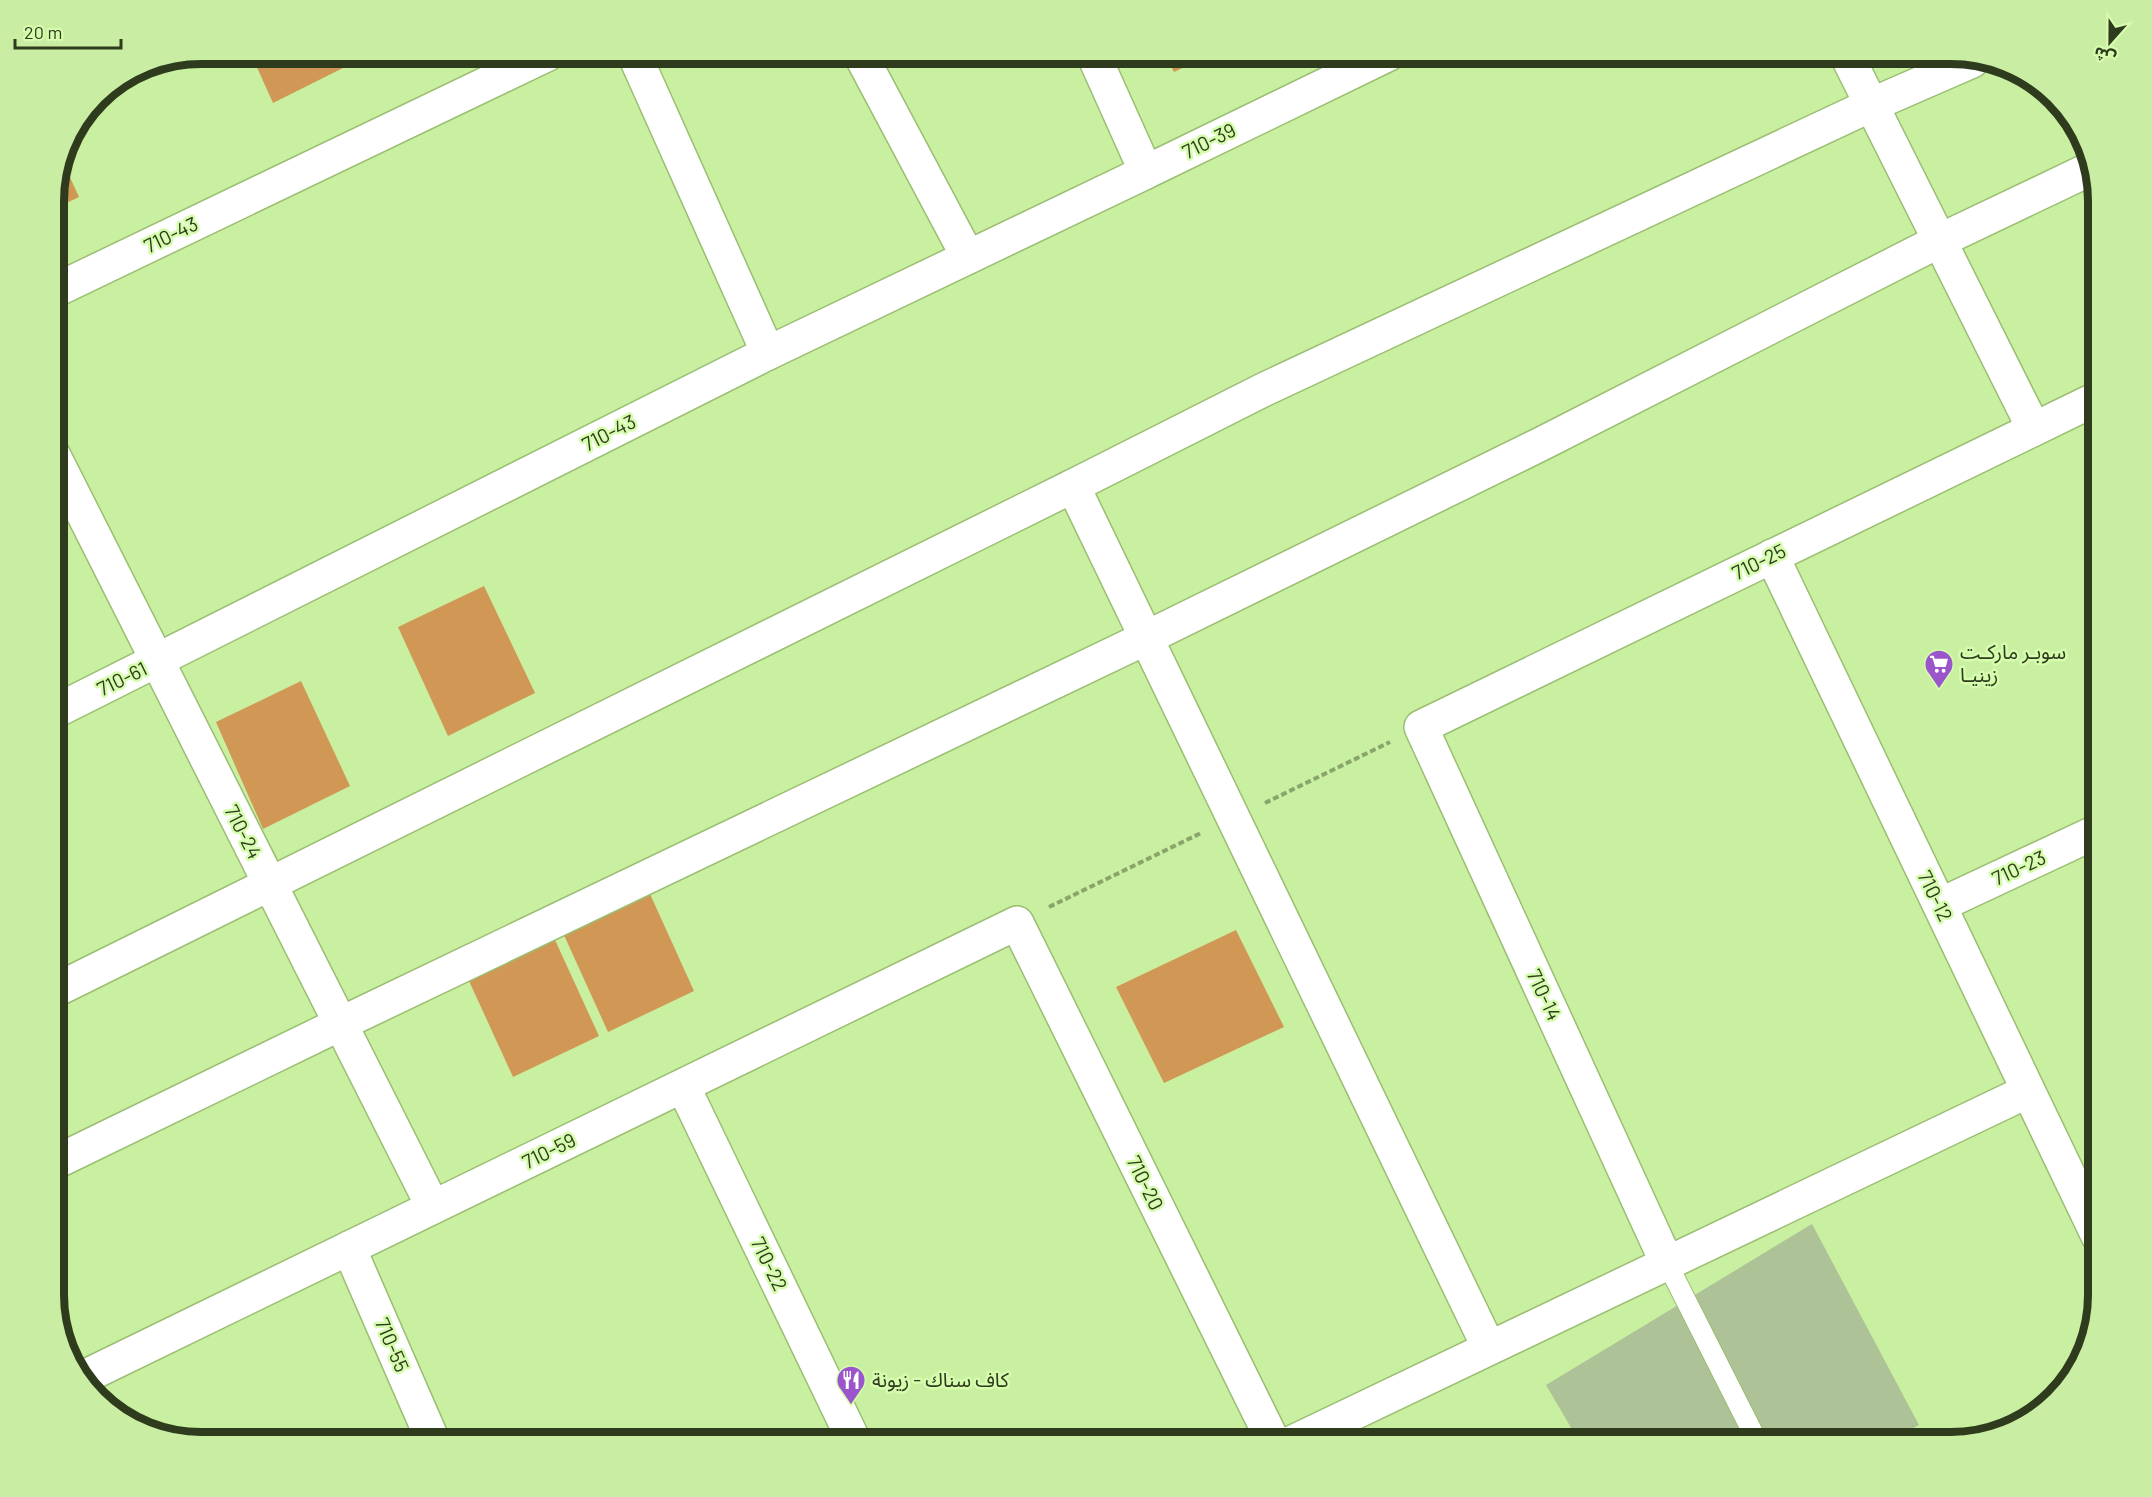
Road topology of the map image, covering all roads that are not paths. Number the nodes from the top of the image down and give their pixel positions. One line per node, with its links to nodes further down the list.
1 (527, 64): 13 (street, 710-43)
2 (638, 64): 14 (street)
3 (865, 64): 12 (street)
4 (1097, 64): 9 (street)
5 (1368, 64): 9 (street, 710-39)
6 (1850, 64): 8 (street)
7 (1962, 65): 8 (street)
8 (1871, 105): 11 (street); 18 (street)
9 (1146, 172): 12 (street, 710-39)
10 (2084, 172): 11 (street)
11 (1939, 240): 16 (street); 20 (street)
12 (968, 257): 14 (street, 710-43)
13 (65, 286)
14 (768, 353): 21 (street, 710-43)
15 (2088, 403): 16 (street, 710-25)
16 (2034, 429): 19 (street, 710-25)
17 (65, 478): 21 (street, 710-24)
18 (1073, 486): 20 (street); 25 (street)
19 (1772, 556): 23 (street, 710-25); 26 (street, 710-12)
20 (1146, 638): 29 (street); 37 (street)
21 (158, 661): 22 (street, 710-61); 25 (street, 710-24)
22 (65, 707)
23 (1421, 727): 36 (street, 710-14)
24 (2088, 836): 26 (street, 710-23)
25 (271, 886): 28 (street); 29 (street, 710-24)
26 (1940, 905): 31 (street, 710-12)
27 (1017, 923): 30 (street, 710-59); 41 (street, 710-20)
28 (65, 986)
29 (340, 1024): 32 (street); 33 (street, 710-24)
30 (683, 1086): 33 (street, 710-59); 40 (street, 710-22)
31 (2028, 1091): 34 (street, 710-12); 36 (street)
32 (65, 1158)
33 (433, 1207): 35 (street, 710-59)
34 (2088, 1215)
35 (350, 1248): 38 (street, 710-59); 39 (street, 710-55)
36 (1667, 1263): 37 (street); 43 (lane)
37 (1489, 1348): 42 (street)
38 (90, 1374)
39 (429, 1432)
40 (850, 1432)
41 (1269, 1432)
42 (1314, 1432)
43 (1752, 1432)

